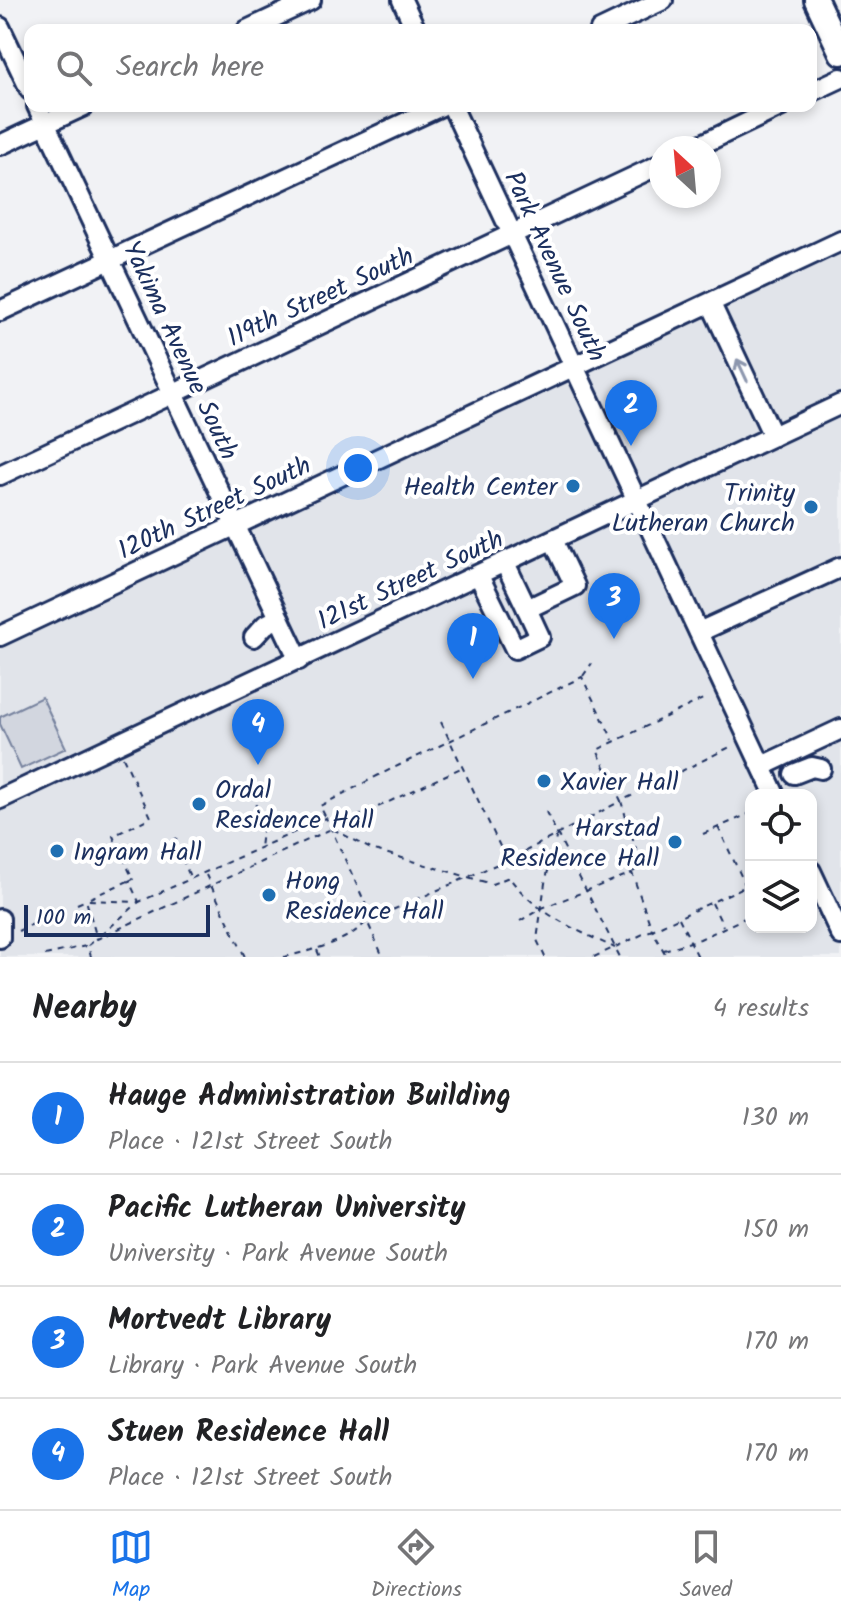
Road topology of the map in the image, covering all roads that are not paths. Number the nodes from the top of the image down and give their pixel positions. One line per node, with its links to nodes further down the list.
1 (311, 0): 5 (street)
2 (402, 0): 6 (street)
3 (663, 0): 7 (street)
4 (816, 0): 9 (main road)
5 (260, 24)
6 (413, 24)
7 (613, 24)
8 (0, 27): 10 (street)
9 (841, 53)
10 (24, 77)
11 (841, 78): 12 (street)
12 (817, 89)
13 (40, 112): 18 (street, Yakima Avenue South)
14 (71, 112): 18 (street)
15 (428, 112): 24 (street)
16 (455, 112): 22 (street, Park Avenue South)
17 (769, 112): 19 (street)
18 (46, 124): 20 (street); 24 (street, Yakima Avenue South)
19 (719, 136)
20 (0, 145)
21 (649, 170): 22 (street, 119th Street South)
22 (512, 235): 27 (street, Park Avenue South); 28 (street, 119th Street South)
23 (840, 245): 25 (street, 120th Street South)
24 (110, 259): 26 (street); 28 (street, Yakima Avenue South)
25 (711, 304): 27 (street, 120th Street South); 30 (street, one-way to 25)
26 (0, 311)
27 (575, 368): 32 (street, Park Avenue South); 33 (street, 120th Street South)
28 (173, 394): 31 (street, 119th Street South); 33 (street, Yakima Avenue South)
29 (841, 404): 30 (street, 121st Street South)
30 (773, 436): 32 (street, 121st Street South)
31 (0, 475)
32 (637, 500): 34 (street, 121st Street South); 41 (street, Park Avenue South)
33 (235, 526): 39 (street, Yakima Avenue South); 42 (street, 120th Street South)
34 (543, 540): 35 (street, 121st Street South); 38 (street)
35 (509, 561): 37 (street, 121st Street South); 38 (street)
36 (841, 567): 41 (street)
37 (482, 581): 38 (street); 43 (street, 121st Street South)
38 (527, 609)
39 (277, 613): 40 (street); 43 (street, Yakima Avenue South)
40 (253, 628)
41 (699, 632): 45 (street, Park Avenue South)
42 (0, 636)
43 (297, 665): 49 (street, 121st Street South)
44 (841, 729): 45 (street)
45 (762, 766): 48 (street, Park Avenue South)
46 (821, 769): 47 (street)
47 (794, 774)
48 (772, 789)
49 (0, 799)
50 (817, 878): 51 (street)
51 (833, 898): 54 (street)
52 (0, 919): 53 (street)
53 (9, 934)
54 (841, 935)

